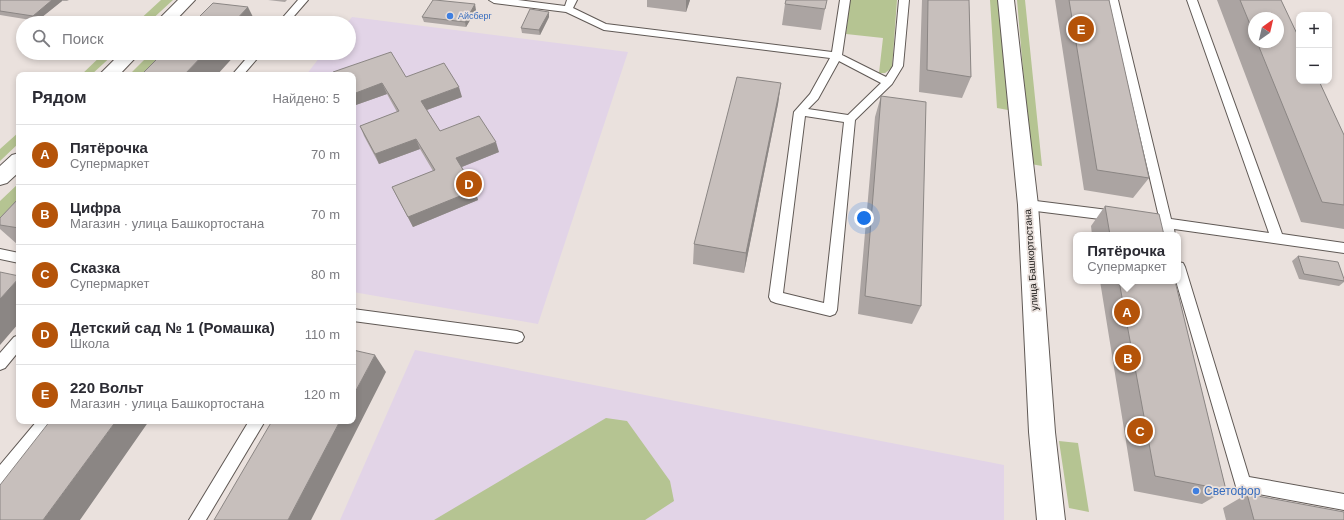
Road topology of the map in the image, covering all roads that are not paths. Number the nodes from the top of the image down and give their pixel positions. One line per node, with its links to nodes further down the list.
1 (187, 0): 10 (street)
2 (303, 0): 11 (lane)
3 (494, 0): 9 (lane)
4 (845, 0): 12 (lane)
5 (904, 0): 17 (lane)
6 (1006, 0): 22 (street, улица Башкортостана)
7 (1113, 0): 23 (lane)
8 (1192, 0): 25 (lane)
9 (570, 4): 12 (lane)
10 (170, 16)
11 (289, 16)
12 (837, 56): 17 (lane); 18 (lane)
13 (124, 60): 15 (street)
14 (251, 60): 16 (lane)
15 (111, 72)
16 (240, 72)
17 (888, 82): 19 (lane)
18 (800, 112): 19 (lane); 19 (lane)
19 (850, 119)
20 (16, 163): 21 (street)
21 (0, 178)
22 (1028, 205): 23 (lane); 39 (street, улица Башкортостана)
23 (1165, 222): 24 (lane); 25 (lane)
24 (1168, 232)
25 (1277, 237): 26 (lane)
26 (1344, 248)
27 (0, 254): 28 (lane)
28 (16, 257)
29 (1181, 277): 37 (lane)
30 (356, 315): 31 (lane)
31 (517, 337)
32 (16, 345): 33 (lane)
33 (0, 364)
34 (44, 424): 36 (lane)
35 (255, 424): 38 (lane)
36 (0, 477)
37 (1344, 502)
38 (197, 520)
39 (1051, 520)

